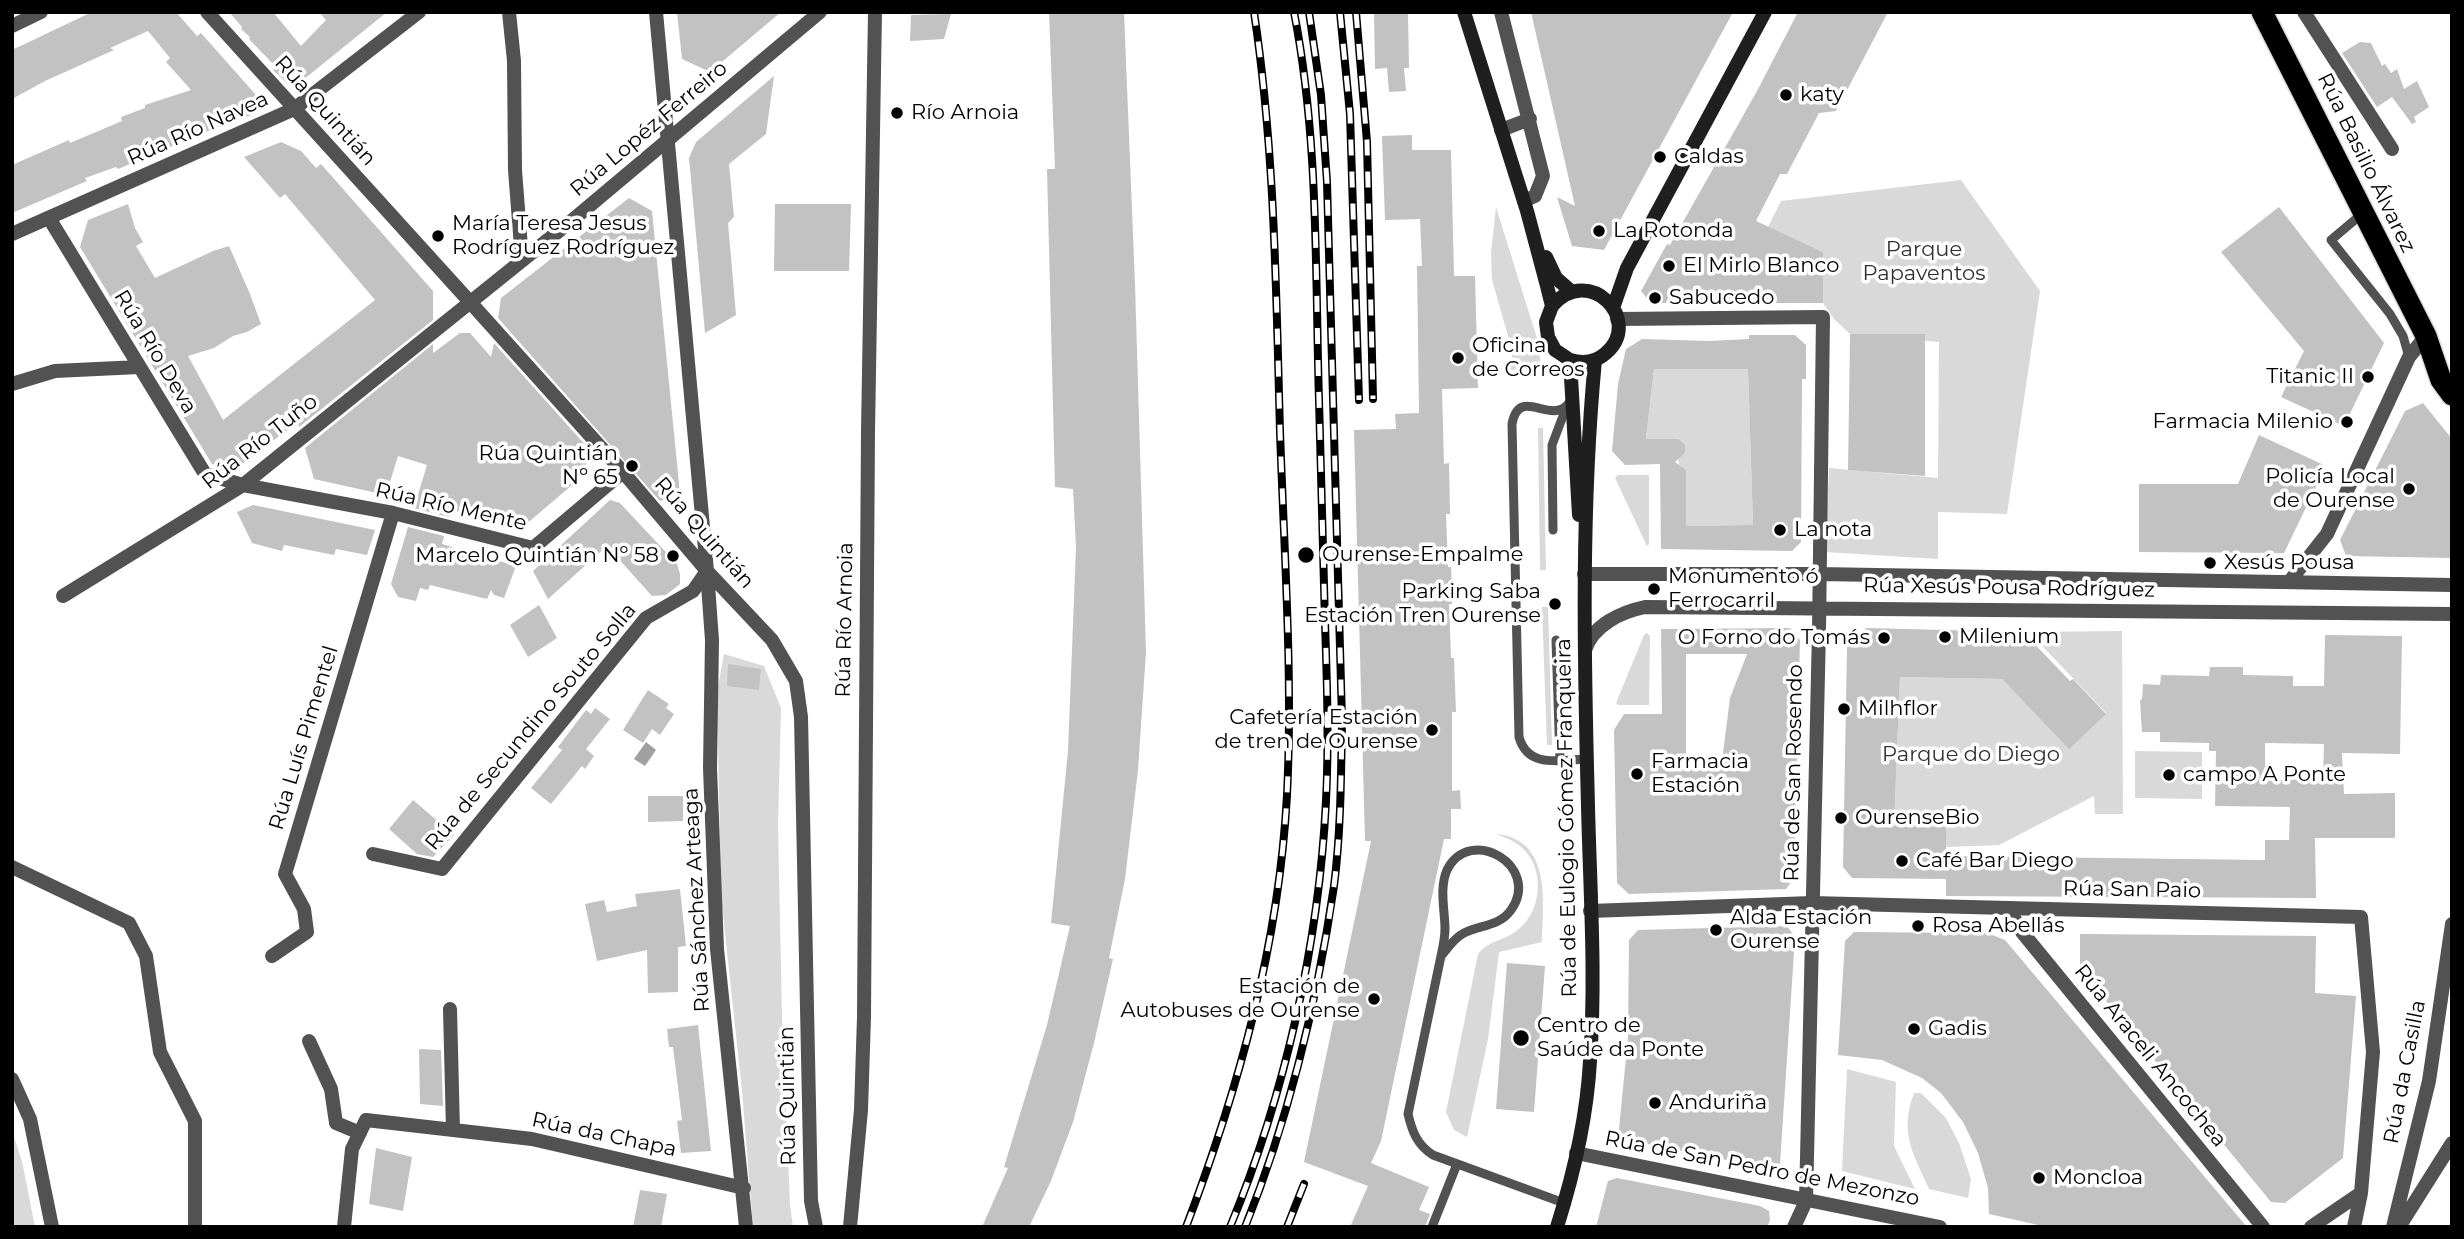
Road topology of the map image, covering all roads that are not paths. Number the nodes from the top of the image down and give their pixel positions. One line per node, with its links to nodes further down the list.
1 (41, 12): 13 (street)
2 (207, 12): 14 (street, Rúa Quintián)
3 (419, 12): 14 (street, Rúa Río Navea)
4 (509, 12): 24 (street)
5 (656, 12): 17 (street, Rúa Sánchez Arteaga)
6 (820, 12): 17 (street, Rúa Lopéz Ferreiro)
7 (875, 12): 79 (street, Rúa Río Arnoia)
8 (1464, 12): 16 (main road)
9 (1501, 12): 15 (street)
10 (1765, 12): 28 (main road)
11 (2262, 12): 20 (highway, Rúa Basilio Álvarez)
12 (2304, 12): 18 (street)
13 (12, 26)
14 (294, 109): 22 (street, Rúa Río Navea); 26 (street, Rúa Quintián)
15 (1530, 119): 16 (street); 19 (street)
16 (1501, 130): 19 (main road)
17 (667, 141): 24 (street, Rúa Lopéz Ferreiro); 42 (street, Rúa Sánchez Arteaga)
18 (2392, 149)
19 (1524, 201): 21 (main road)
20 (2363, 213): 29 (highway, Rúa Basilio Álvarez); 30 (lane)
21 (1529, 216): 25 (main road); 27 (main road)
22 (49, 218): 23 (street, Rúa Río Navea); 34 (street, Rúa Río Deva)
23 (12, 234)
24 (522, 260): 26 (street, Rúa Lopéz Ferreiro)
25 (1572, 292): 27 (main road); 28 (main road)
26 (470, 302): 38 (street, Rúa Quintián); 39 (street, Rúa Río Tuño)
27 (1552, 306): 31 (main road)
28 (1615, 314): 32 (main road); 44 (street, Rúa de San Rosendo)
29 (2426, 336): 30 (street); 33 (highway, Rúa Basilio Álvarez); 36 (highway, Rúa Basilio Álvarez)
30 (2409, 358): 45 (street)
31 (1570, 360): 32 (main road); 37 (main road, Rúa de Eulogio Gómez Franqueira)
32 (1595, 360): 43 (main road, Rúa de Eulogio Gómez Franqueira)
33 (2452, 363)
34 (138, 367): 35 (street); 39 (street, Rúa Río Deva)
35 (12, 384)
36 (2452, 396)
37 (1569, 402): 41 (lane); 43 (main road, Rúa de Eulogio Gómez Franqueira); 53 (lane)
38 (623, 472): 40 (street, Rúa Río Mente); 42 (street, Rúa Quintián)
39 (243, 485): 40 (street, Rúa Río Mente); 47 (street, Rúa Río Tuño)
40 (393, 513): 60 (street, Rúa Luís Pimentel)
41 (1553, 530)
42 (707, 571): 54 (street, Rúa de Secundino Souto Solla); 70 (street, Rúa Sánchez Arteaga); 78 (street, Rúa Quintián)
43 (1584, 573): 44 (street, Rúa Xesús Pousa Rodríguez); 51 (main road, Rúa de Eulogio Gómez Franqueira)
44 (1819, 574): 45 (street, Rúa Xesús Pousa Rodríguez); 48 (street, Rúa de San Rosendo)
45 (2289, 582): 46 (street, Rúa Xesús Pousa Rodríguez)
46 (2452, 585)
47 (63, 596)
48 (1819, 607): 49 (street, Rúa Xesús Pousa Rodríguez); 51 (street, Rúa Xesús Pousa Rodríguez); 56 (street, Rúa de San Rosendo)
49 (2452, 614)
50 (1556, 640): 53 (lane)
51 (1585, 652): 52 (main road, Rúa de Eulogio Gómez Franqueira)
52 (1587, 759): 53 (lane); 58 (main road, Rúa de Eulogio Gómez Franqueira)
53 (1560, 760)
54 (373, 853)
55 (12, 867): 75 (street)
56 (1812, 903): 57 (street, Rúa San Paio); 58 (street, Rúa San Paio); 72 (street, Rúa de San Rosendo)
57 (2008, 908): 71 (street, Rúa San Paio); 84 (street, Rúa Araceli Ancochea)
58 (1590, 911): 68 (main road, Rúa de Eulogio Gómez Franqueira)
59 (2452, 924): 87 (street, Rúa da Casilla)
60 (272, 956)
61 (1441, 956): 61 (lane); 69 (lane)
62 (450, 1009): 66 (street)
63 (309, 1041): 65 (street)
64 (12, 1079): 74 (street)
65 (363, 1127): 66 (street, Rúa da Chapa); 76 (street)
66 (453, 1130): 70 (street, Rúa da Chapa)
67 (2452, 1143): 88 (street)
68 (1576, 1153): 72 (street, Rúa de San Pedro de Mezonzo); 73 (main road, Rúa de Eulogio Gómez Franqueira)
69 (1457, 1164): 73 (lane); 80 (lane)
70 (744, 1188): 77 (street, Rúa Sánchez Arteaga)
71 (2361, 1193): 85 (street); 86 (street, Rúa San Paio)
72 (1805, 1200): 82 (street, Rúa de San Rosendo); 83 (street, Rúa de San Pedro de Mezonzo)
73 (1564, 1203): 81 (main road, Rúa de Eulogio Gómez Franqueira)
74 (52, 1227)
75 (195, 1227)
76 (344, 1227)
77 (746, 1227)
78 (816, 1227)
79 (850, 1227)
80 (1432, 1227)
81 (1557, 1227)
82 (1794, 1227)
83 (1940, 1227)
84 (2263, 1227)
85 (2311, 1227)
86 (2354, 1227)
87 (2393, 1227)
88 (2399, 1227)

